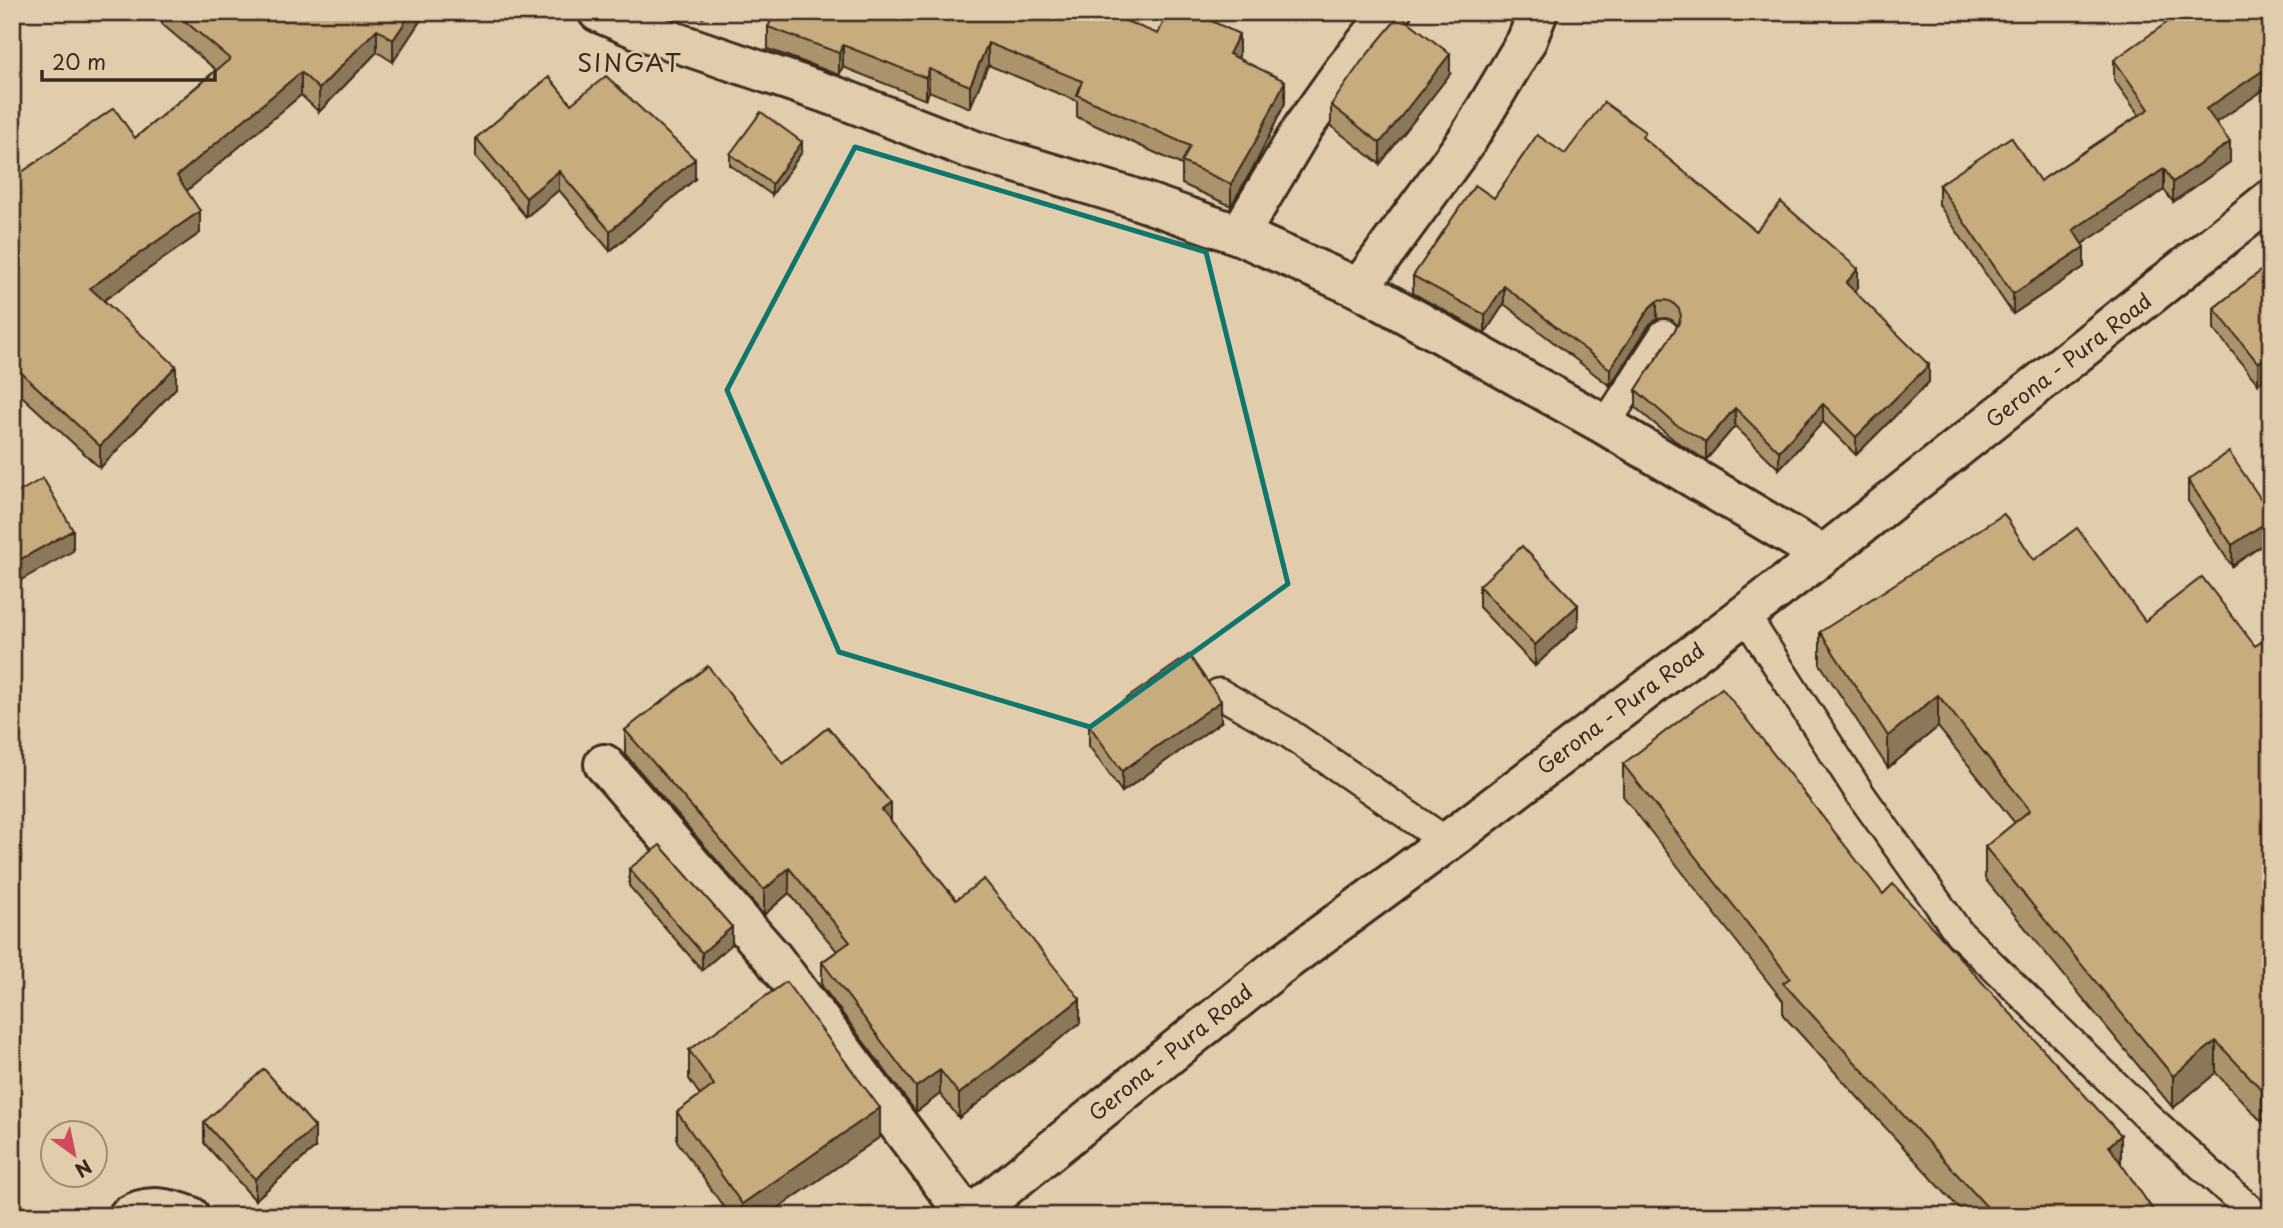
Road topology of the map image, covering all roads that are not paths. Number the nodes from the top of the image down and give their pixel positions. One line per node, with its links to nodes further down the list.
1 (598, 12): 5 (street)
2 (1391, 12): 5 (street)
3 (1538, 12): 6 (street)
4 (2271, 199): 9 (street, Gerona - Pura Road)
5 (1239, 235): 6 (street)
6 (1359, 288): 8 (street)
7 (1664, 334): 8 (lane)
8 (1605, 425): 9 (street)
9 (1823, 555): 10 (street, Gerona - Pura Road)
10 (1745, 615): 13 (street, Gerona - Pura Road); 17 (lane)
11 (1219, 693): 13 (lane)
12 (604, 764): 16 (street)
13 (1447, 842): 16 (street, Gerona - Pura Road)
14 (128, 1216): 15 (street)
15 (190, 1216)
16 (968, 1216)
17 (2257, 1216)

